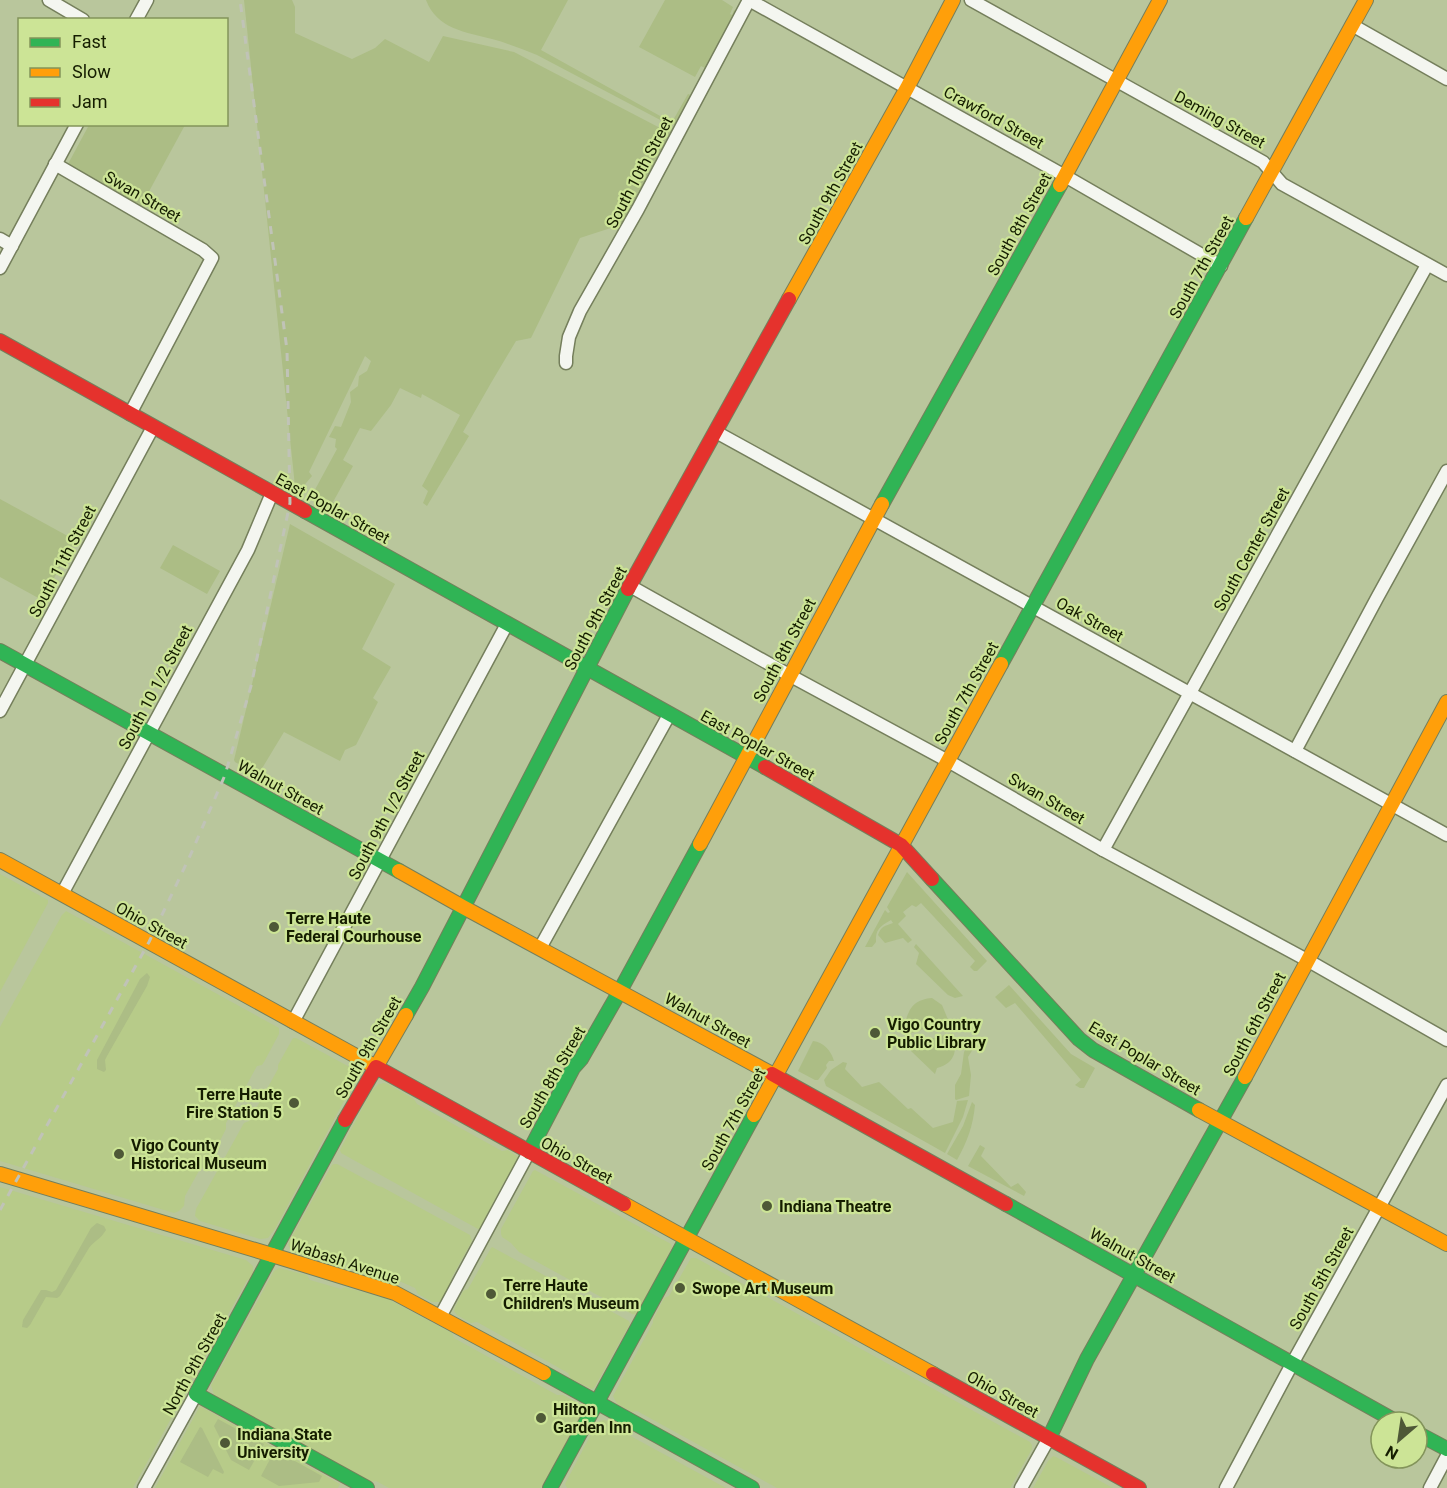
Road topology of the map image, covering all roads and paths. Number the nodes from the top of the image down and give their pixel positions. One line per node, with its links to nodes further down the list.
1 (49, 0): 8 (street)
2 (147, 0): 9 (street)
3 (749, 0): 13 (street, Crawford Street); 25 (street, South 10th Street)
4 (953, 0): 13 (street, South 9th Street)
5 (971, 0): 12 (street, Deming Street)
6 (1160, 0): 12 (street, South 8th Street)
7 (1366, 0): 10 (street, South 7th Street)
8 (80, 18)
9 (137, 18)
10 (1352, 25): 11 (street); 16 (street, South 7th Street)
11 (1447, 79)
12 (1117, 81): 16 (street, Deming Street); 17 (street, South 8th Street)
13 (907, 88): 17 (street, Crawford Street); 28 (street, South 9th Street)
14 (76, 126): 15 (street)
15 (55, 164): 19 (street); 26 (street, Swan Street)
16 (1272, 172): 20 (street, Deming Street); 21 (street, South 7th Street)
17 (1065, 176): 21 (street, Crawford Street); 31 (street, South 8th Street)
18 (0, 239): 19 (street)
19 (12, 246): 22 (street)
20 (1427, 265): 23 (street, Deming Street); 39 (street, South Center Street)
21 (1221, 266): 33 (street, South 7th Street)
22 (0, 268)
23 (1447, 274)
24 (0, 341): 26 (street, East Poplar Street)
25 (566, 363)
26 (130, 414): 27 (street, East Poplar Street)
27 (153, 427): 30 (street, East Poplar Street); 36 (street, South 11th Street)
28 (716, 432): 31 (street, Oak Street); 32 (street, South 9th Street)
29 (1447, 471): 44 (street)
30 (272, 493): 34 (street, East Poplar Street); 43 (street, South 10 1/2 Street)
31 (873, 519): 33 (street, Oak Street); 38 (street, South 8th Street)
32 (630, 586): 37 (street, South 9th Street); 38 (street, Swan Street)
33 (1032, 606): 39 (street, Oak Street); 46 (street, South 7th Street)
34 (507, 624): 37 (street, East Poplar Street); 52 (street, South 9th 1/2 Street)
35 (0, 651): 36 (street, Walnut Street)
36 (25, 665): 41 (street, South 11th Street); 43 (street, Walnut Street)
37 (587, 669): 42 (street, East Poplar Street); 54 (street, South 9th Street)
38 (789, 675): 45 (street, South 8th Street); 46 (street, Swan Street)
39 (1190, 693): 44 (street, Oak Street); 50 (street, South Center Street)
40 (1447, 702): 47 (street, South 6th Street)
41 (0, 711)
42 (669, 715): 45 (street, East Poplar Street); 55 (street)
43 (149, 733): 52 (street, Walnut Street); 53 (street, South 10 1/2 Street)
44 (1295, 751): 47 (street, Oak Street)
45 (747, 757): 49 (street, East Poplar Street); 57 (street, South 8th Street)
46 (948, 761): 49 (street, South 7th Street); 50 (street, Swan Street)
47 (1391, 805): 48 (street, Oak Street); 56 (street, South 6th Street)
48 (1447, 835)
49 (901, 845): 61 (street, South 7th Street); 63 (street, East Poplar Street)
50 (1103, 850): 56 (street, Swan Street)
51 (0, 860): 53 (street, Ohio Street)
52 (380, 860): 54 (street, Walnut Street); 58 (street, South 9th 1/2 Street)
53 (62, 894): 58 (street, Ohio Street)
54 (463, 907): 55 (street, Walnut Street); 60 (street, South 9th Street)
55 (540, 948): 57 (street, Walnut Street)
56 (1307, 960): 59 (street, Swan Street); 63 (street, South 6th Street)
57 (620, 991): 61 (street, Walnut Street); 64 (street, South 8th Street)
58 (293, 1022): 60 (street, Ohio Street)
59 (1447, 1040)
60 (376, 1067): 64 (street, Ohio Street); 69 (street, South 9th Street)
61 (776, 1076): 67 (street, South 7th Street); 70 (street, Walnut Street)
62 (1447, 1084): 66 (street, South 5th Street)
63 (1221, 1122): 66 (street, East Poplar Street); 70 (street, South 6th Street)
64 (529, 1152): 67 (street, Ohio Street); 71 (street, South 8th Street)
65 (0, 1174): 69 (street, Wabash Avenue)
66 (1380, 1207): 68 (street, East Poplar Street); 72 (street, South 5th Street)
67 (686, 1238): 74 (street, South 7th Street); 76 (street, Ohio Street)
68 (1447, 1244)
69 (272, 1255): 71 (street, Wabash Avenue); 73 (street, North 9th Street)
70 (1134, 1275): 72 (street, Walnut Street); 76 (street, South 6th Street)
71 (440, 1317): 74 (street, Wabash Avenue)
72 (1292, 1364): 75 (street, Walnut Street); 87 (street, South 5th Street)
73 (196, 1395): 80 (street); 81 (street, North 9th Street)
74 (596, 1402): 83 (street, South 7th Street); 84 (street, Wabash Avenue)
75 (1375, 1410)
76 (1049, 1438): 85 (street, South 6th Street); 86 (street, Ohio Street)
77 (1429, 1439): 78 (street)
78 (1447, 1449)
79 (1447, 1456): 88 (street)
80 (348, 1483): 82 (street)
81 (144, 1488)
82 (367, 1488)
83 (550, 1488)
84 (752, 1488)
85 (1021, 1488)
86 (1139, 1488)
87 (1226, 1488)
88 (1430, 1488)

